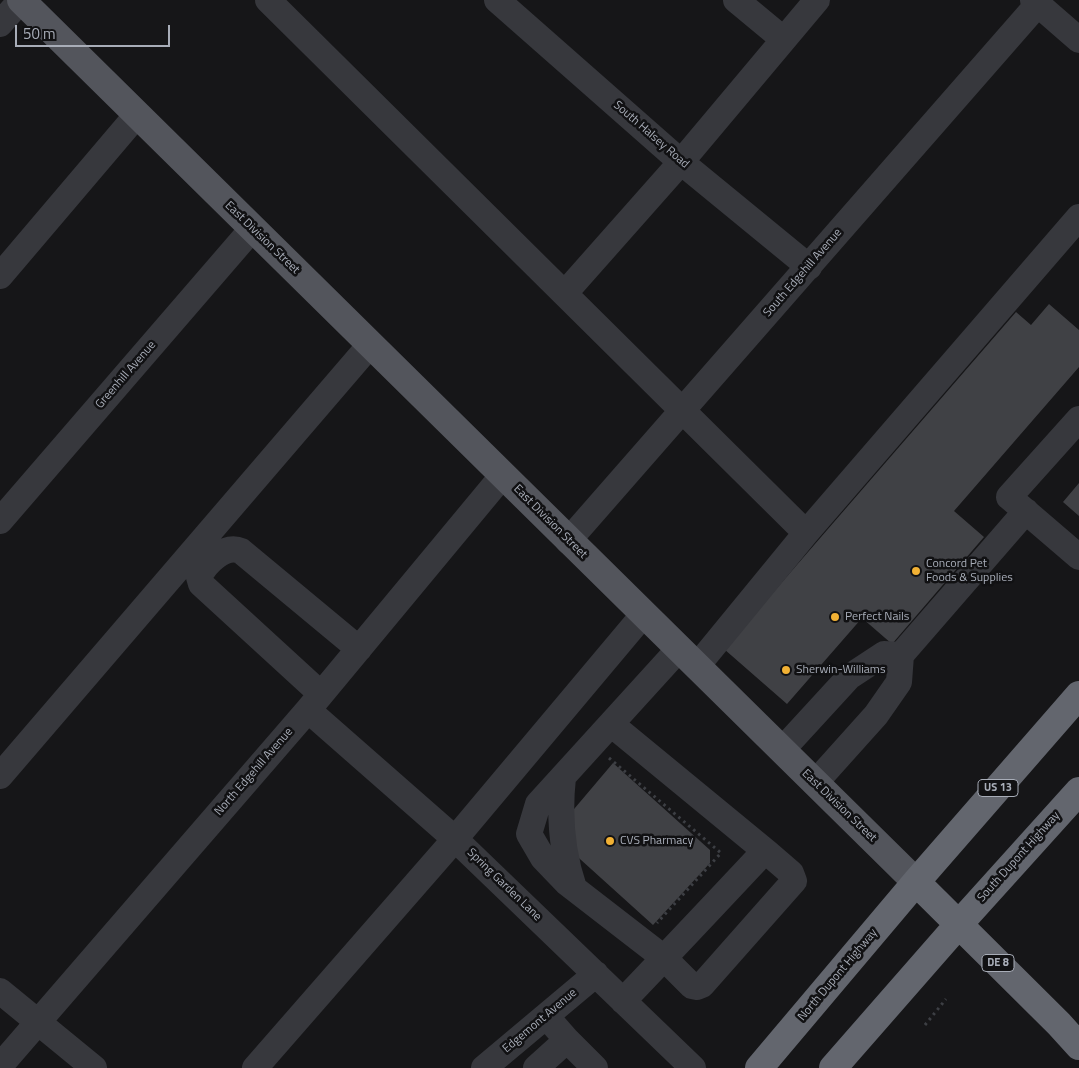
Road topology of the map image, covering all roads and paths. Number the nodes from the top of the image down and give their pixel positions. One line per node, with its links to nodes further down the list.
1 (21, 0): 7 (street); 10 (main road, East Division Street / DE 8)
2 (268, 0): 16 (street)
3 (497, 0): 11 (street, South Halsey Road)
4 (736, 0): 8 (street)
5 (817, 0): 8 (street)
6 (1035, 2): 9 (street); 14 (street, South Edgehill Avenue)
7 (0, 24)
8 (783, 39): 11 (street)
9 (1079, 40)
10 (136, 116): 13 (main road, East Division Street / DE 8); 15 (street)
11 (681, 162): 14 (street, South Halsey Road); 16 (street)
12 (1079, 216): 23 (street)
13 (252, 229): 17 (main road, East Division Street / DE 8); 22 (street, Greenhill Avenue)
14 (809, 267): 18 (street, South Edgehill Avenue)
15 (0, 276)
16 (565, 292): 18 (street)
17 (370, 345): 20 (main road, East Division Street / DE 8); 35 (street)
18 (683, 409): 23 (street); 24 (street, South Edgehill Avenue)
19 (1079, 419): 21 (street)
20 (503, 475): 24 (main road, East Division Street / DE 8); 27 (street, North Edgehill Avenue)
21 (1026, 511): 25 (street); 28 (street)
22 (0, 521)
23 (806, 533): 29 (street)
24 (568, 541): 26 (main road, East Division Street / DE 8)
25 (1079, 557)
26 (643, 615): 29 (main road, East Division Street / DE 8); 39 (street)
27 (359, 649): 31 (street, North Edgehill Avenue); 31 (street, Spring Garden Lane)
28 (901, 655): 34 (street); 37 (street)
29 (688, 658): 32 (street); 34 (main road, East Division Street / DE 8)
30 (1079, 694): 41 (highway, US 13)
31 (314, 702): 39 (street, Spring Garden Lane); 51 (street, North Edgehill Avenue)
32 (611, 724): 33 (street); 40 (street)
33 (593, 744): 36 (street); 44 (path)
34 (782, 750): 37 (main road, East Division Street / DE 8)
35 (0, 776)
36 (563, 777): 42 (street); 42 (street)
37 (815, 783): 41 (main road, East Division Street / DE 8)
38 (1079, 791): 43 (highway, South Dupont Highway)
39 (455, 839): 46 (street, Spring Garden Lane); 59 (street)
40 (769, 854): 45 (street); 45 (street)
41 (916, 882): 43 (highway, East Division Street / DE 8); 62 (highway, North Dupont Highway / US 13)
42 (574, 888): 45 (street)
43 (959, 924): 54 (highway, East Division Street / DE 8); 63 (highway)
44 (653, 927)
45 (664, 958): 49 (street)
46 (596, 974): 49 (street, Spring Garden Lane); 50 (street, Edgemont Avenue)
47 (0, 991): 51 (street)
48 (946, 999): 52 (path)
49 (624, 1001): 55 (street, Spring Garden Lane)
50 (546, 1016): 53 (street); 56 (street, Edgemont Avenue)
51 (38, 1022): 57 (street, North Edgehill Avenue); 58 (street)
52 (925, 1025)
53 (567, 1040): 60 (street); 61 (street)
54 (1079, 1046)
55 (677, 1063)
56 (496, 1064)
57 (0, 1066)
58 (94, 1068)
59 (255, 1068)
60 (536, 1068)
61 (595, 1068)
62 (760, 1068)
63 (833, 1068)

